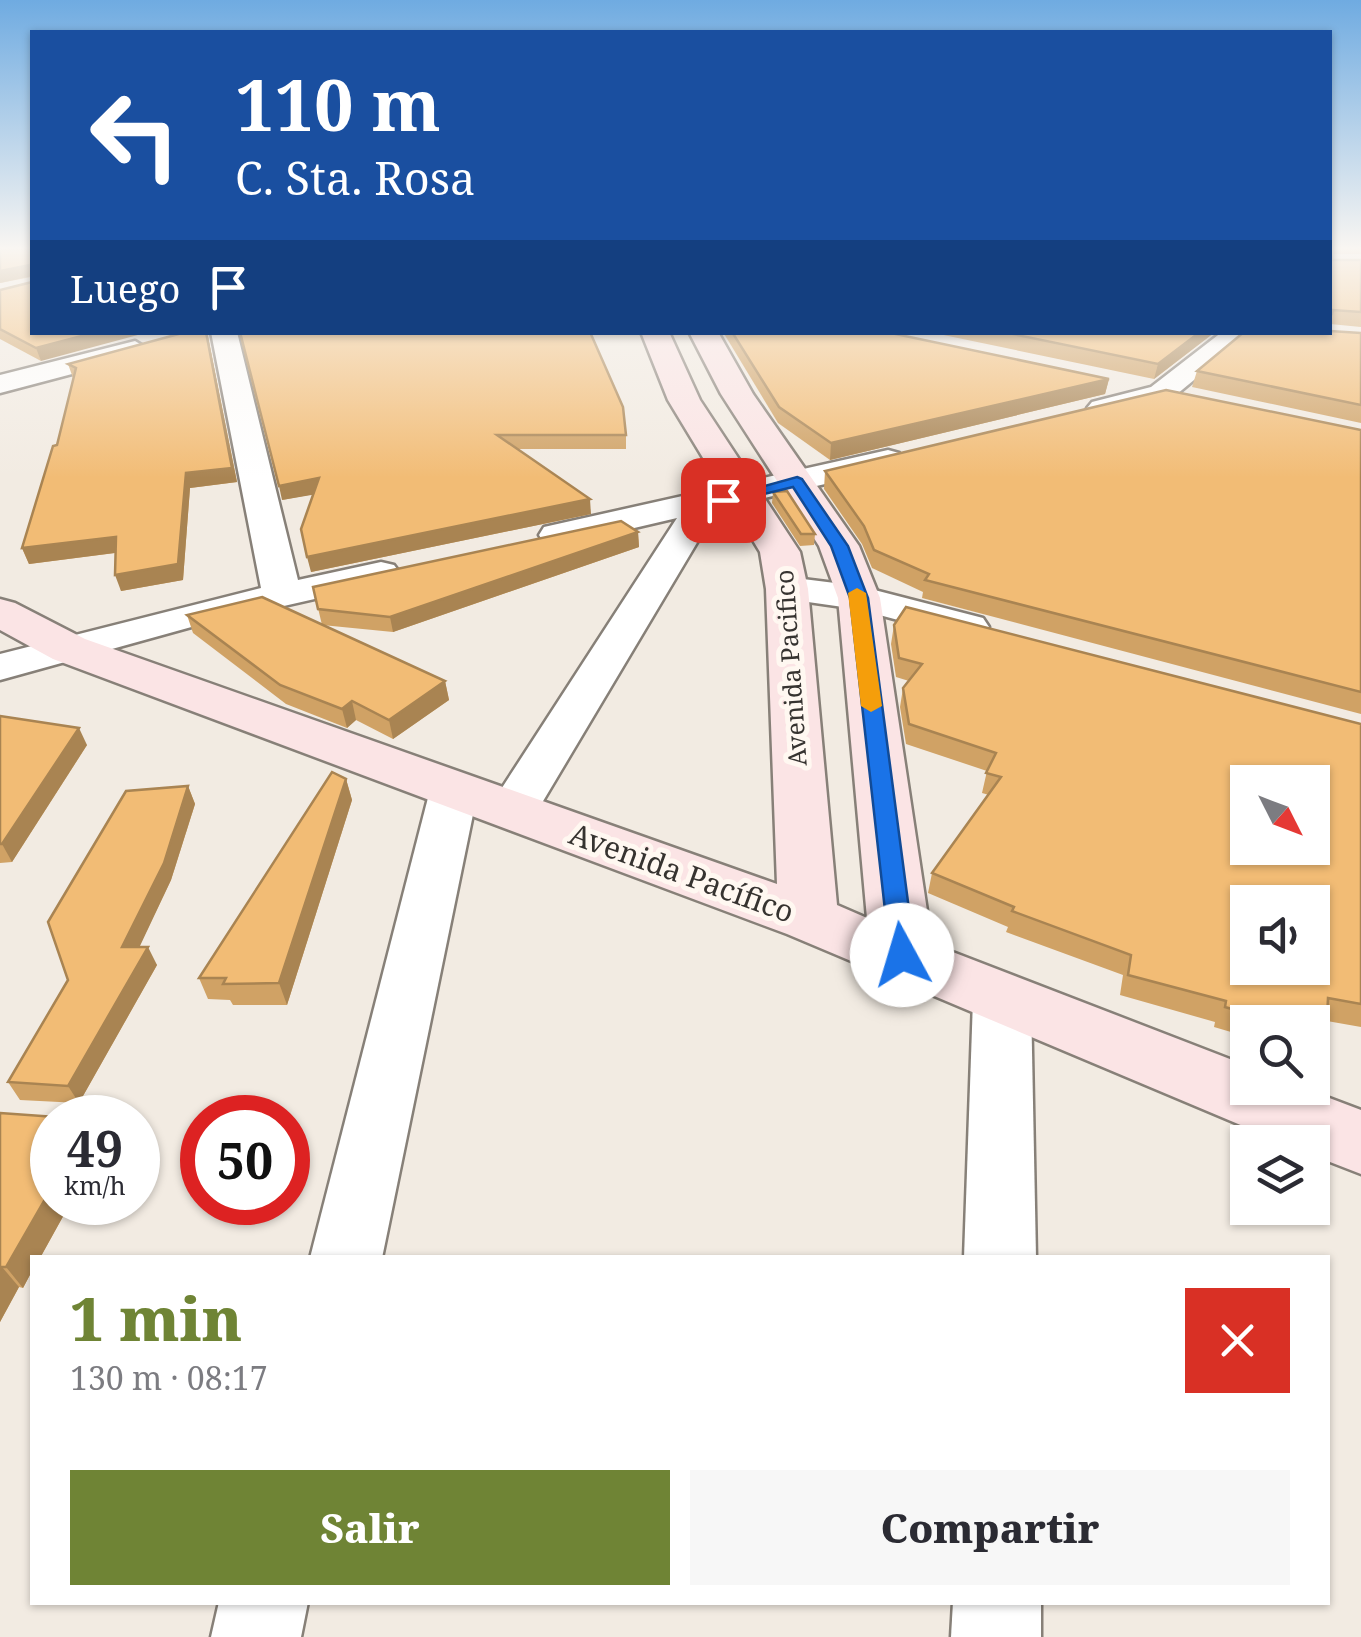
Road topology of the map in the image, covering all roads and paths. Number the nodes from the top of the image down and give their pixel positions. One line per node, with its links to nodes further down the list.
1 (225, 335): 19 (street)
2 (656, 335): 10 (main road, Avenida Pacifico)
3 (704, 335): 9 (main road)
4 (1236, 335): 8 (street)
5 (162, 342): 7 (street)
6 (1102, 381): 8 (street)
7 (0, 384)
8 (1161, 393): 11 (street); 12 (street)
9 (737, 394): 10 (main road); 14 (main road)
10 (684, 400): 15 (main road, Avenida Pacifico)
11 (1197, 401)
12 (1076, 414)
13 (928, 450): 14 (street)
14 (797, 482): 15 (street); 20 (main road)
15 (723, 500): 16 (street); 18 (main road, Avenida Pacifico); 26 (street)
16 (530, 541)
17 (416, 565): 19 (street)
18 (788, 588): 20 (street); 27 (main road, Avenida Pacifico)
19 (282, 594): 23 (street)
20 (859, 598): 22 (street); 28 (main road)
21 (0, 612): 23 (main road, Avenida Pacífico)
22 (1014, 638)
23 (69, 648): 24 (street); 25 (main road, Avenida Pacífico)
24 (0, 667)
25 (454, 790): 26 (main road, Avenida Pacífico); 31 (street)
26 (512, 810): 27 (main road, Avenida Pacífico)
27 (808, 918): 28 (main road, Avenida Pacífico)
28 (902, 955): 29 (main road, Avenida Pacífico)
29 (1002, 1000): 30 (main road, Avenida Pacífico); 32 (street)
30 (1361, 1142)
31 (347, 1255)
32 (1000, 1255)
33 (263, 1605): 35 (street)
34 (997, 1605): 36 (street)
35 (256, 1637)
36 (996, 1637)

